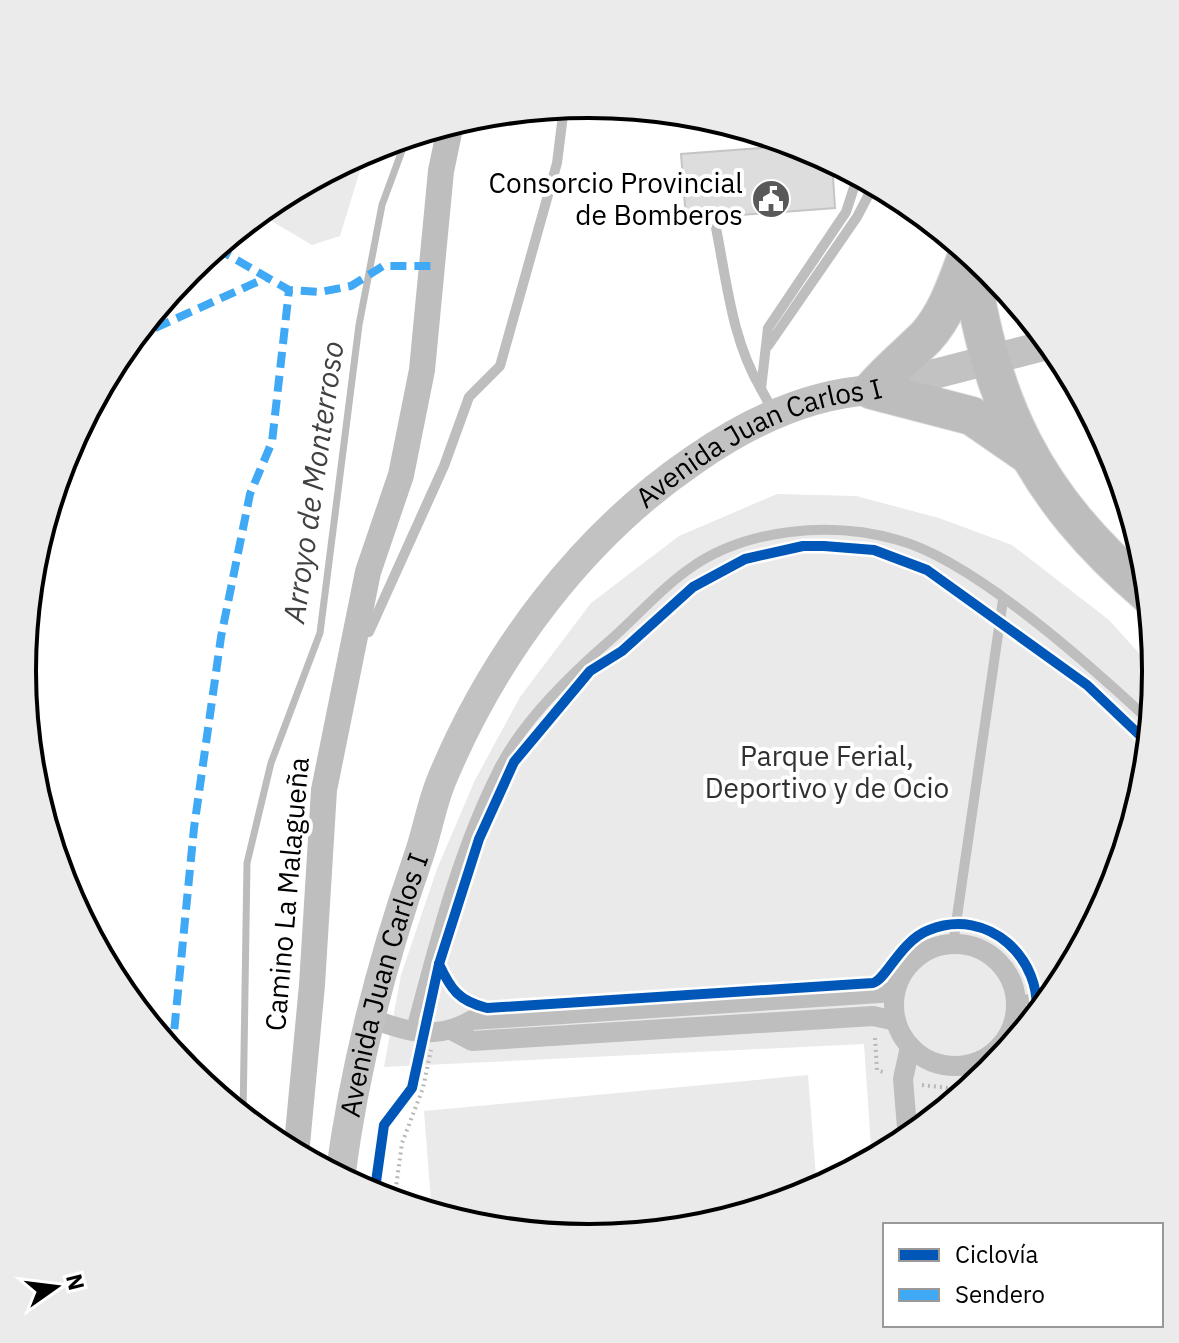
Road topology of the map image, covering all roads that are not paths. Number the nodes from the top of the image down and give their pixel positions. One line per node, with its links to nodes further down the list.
1 (563, 119): 16 (lane)
2 (448, 137): 16 (street, Camino La Malagueña)
3 (854, 186): 8 (lane)
4 (868, 193): 8 (lane)
5 (716, 228): 12 (lane)
6 (964, 264): 11 (highway)
7 (972, 271): 10 (highway)
8 (768, 346): 12 (lane)
9 (1038, 348): 10 (main road, Avenida Juan Carlos I)
10 (989, 360): 11 (main road, Avenida Juan Carlos I); 13 (highway)
11 (872, 390): 12 (main road, Avenida Juan Carlos I); 13 (highway)
12 (773, 410): 22 (main road, Avenida Juan Carlos I)
13 (1028, 455): 14 (highway)
14 (1135, 582)
15 (1003, 600): 17 (lane); 18 (lane); 24 (lane)
16 (355, 635): 29 (street, Camino La Malagueña)
17 (1141, 713)
18 (953, 944): 19 (street); 21 (street)
19 (895, 992): 23 (street); 24 (street)
20 (1036, 999): 21 (lane)
21 (1016, 1000): 25 (street)
22 (370, 1018): 24 (street); 30 (main road, Avenida Juan Carlos I)
23 (896, 1021): 24 (street); 26 (street)
24 (430, 1032)
25 (1009, 1032)
26 (910, 1047): 27 (street); 28 (street)
27 (988, 1055)
28 (907, 1125)
29 (297, 1141)
30 (342, 1166)

